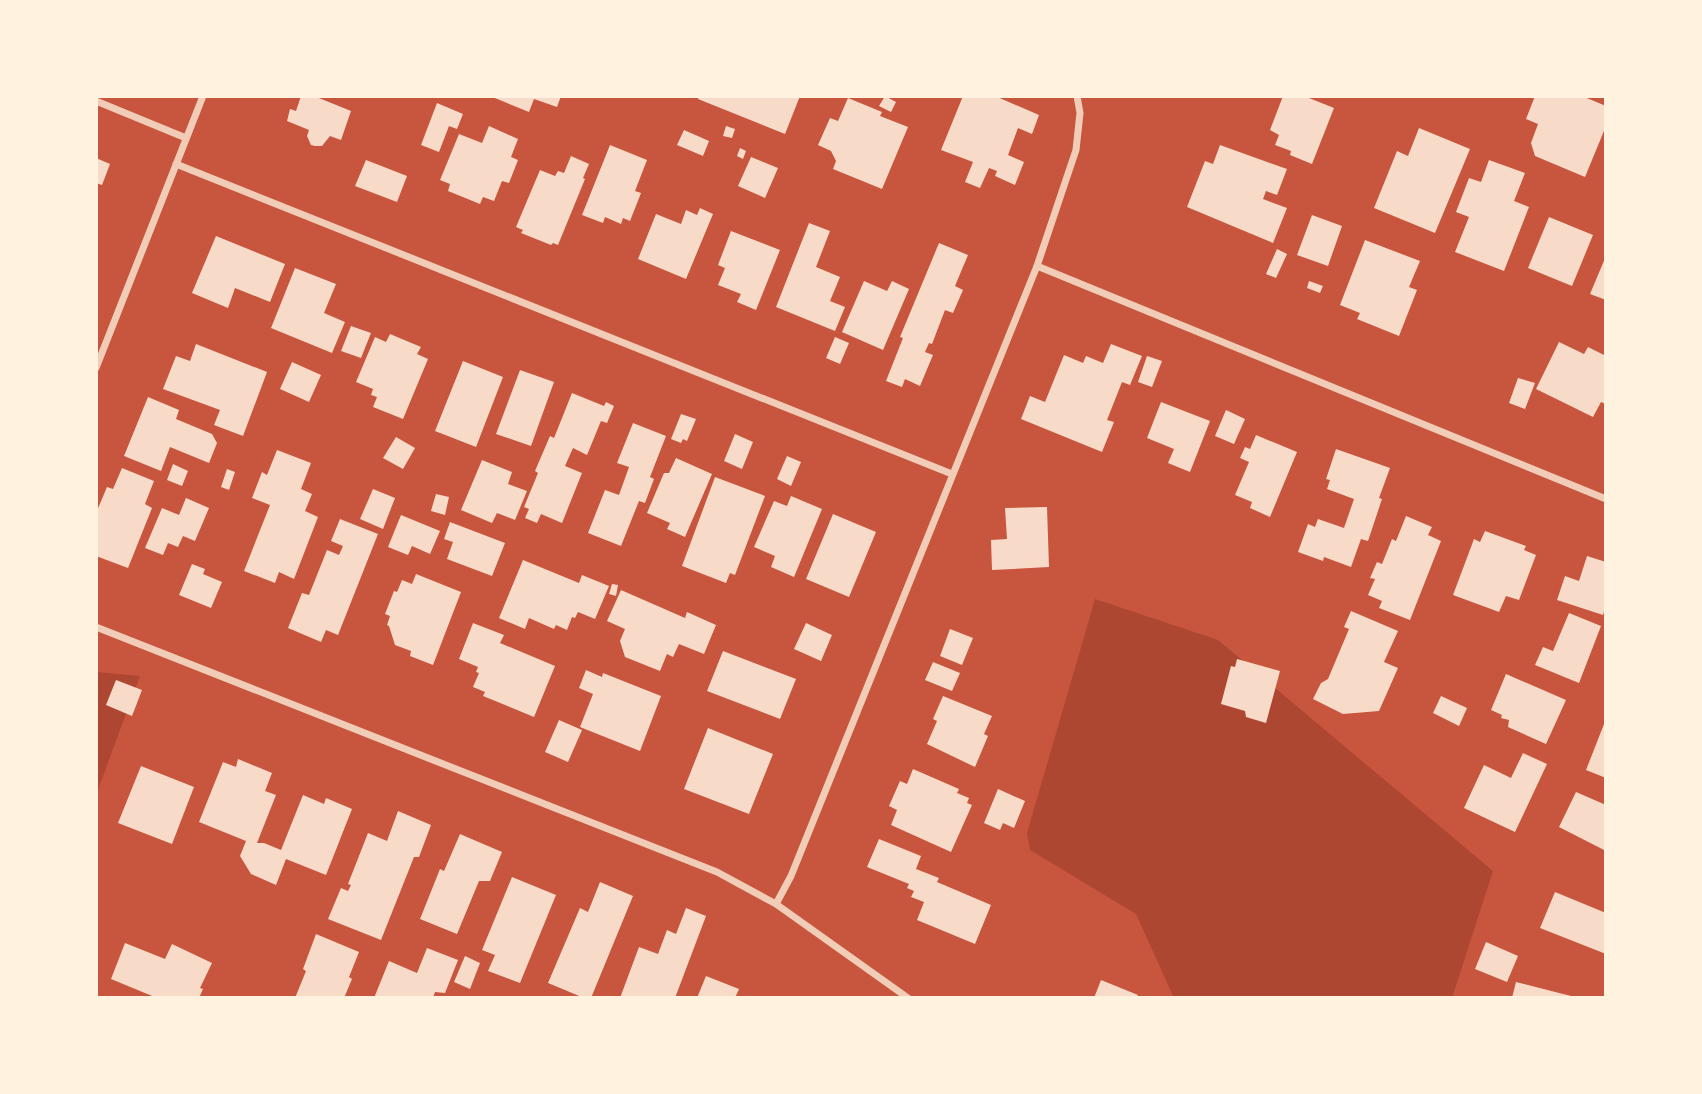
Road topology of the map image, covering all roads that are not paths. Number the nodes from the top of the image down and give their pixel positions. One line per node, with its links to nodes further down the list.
1 (203, 96): 4 (street)
2 (1077, 96): 6 (street)
3 (96, 101): 4 (street)
4 (186, 138): 5 (street)
5 (176, 164): 7 (street); 8 (street)
6 (1037, 266): 8 (street); 9 (street)
7 (96, 368)
8 (952, 474): 11 (street)
9 (1606, 499)
10 (96, 627): 11 (street)
11 (776, 904): 12 (street)
12 (908, 998)

